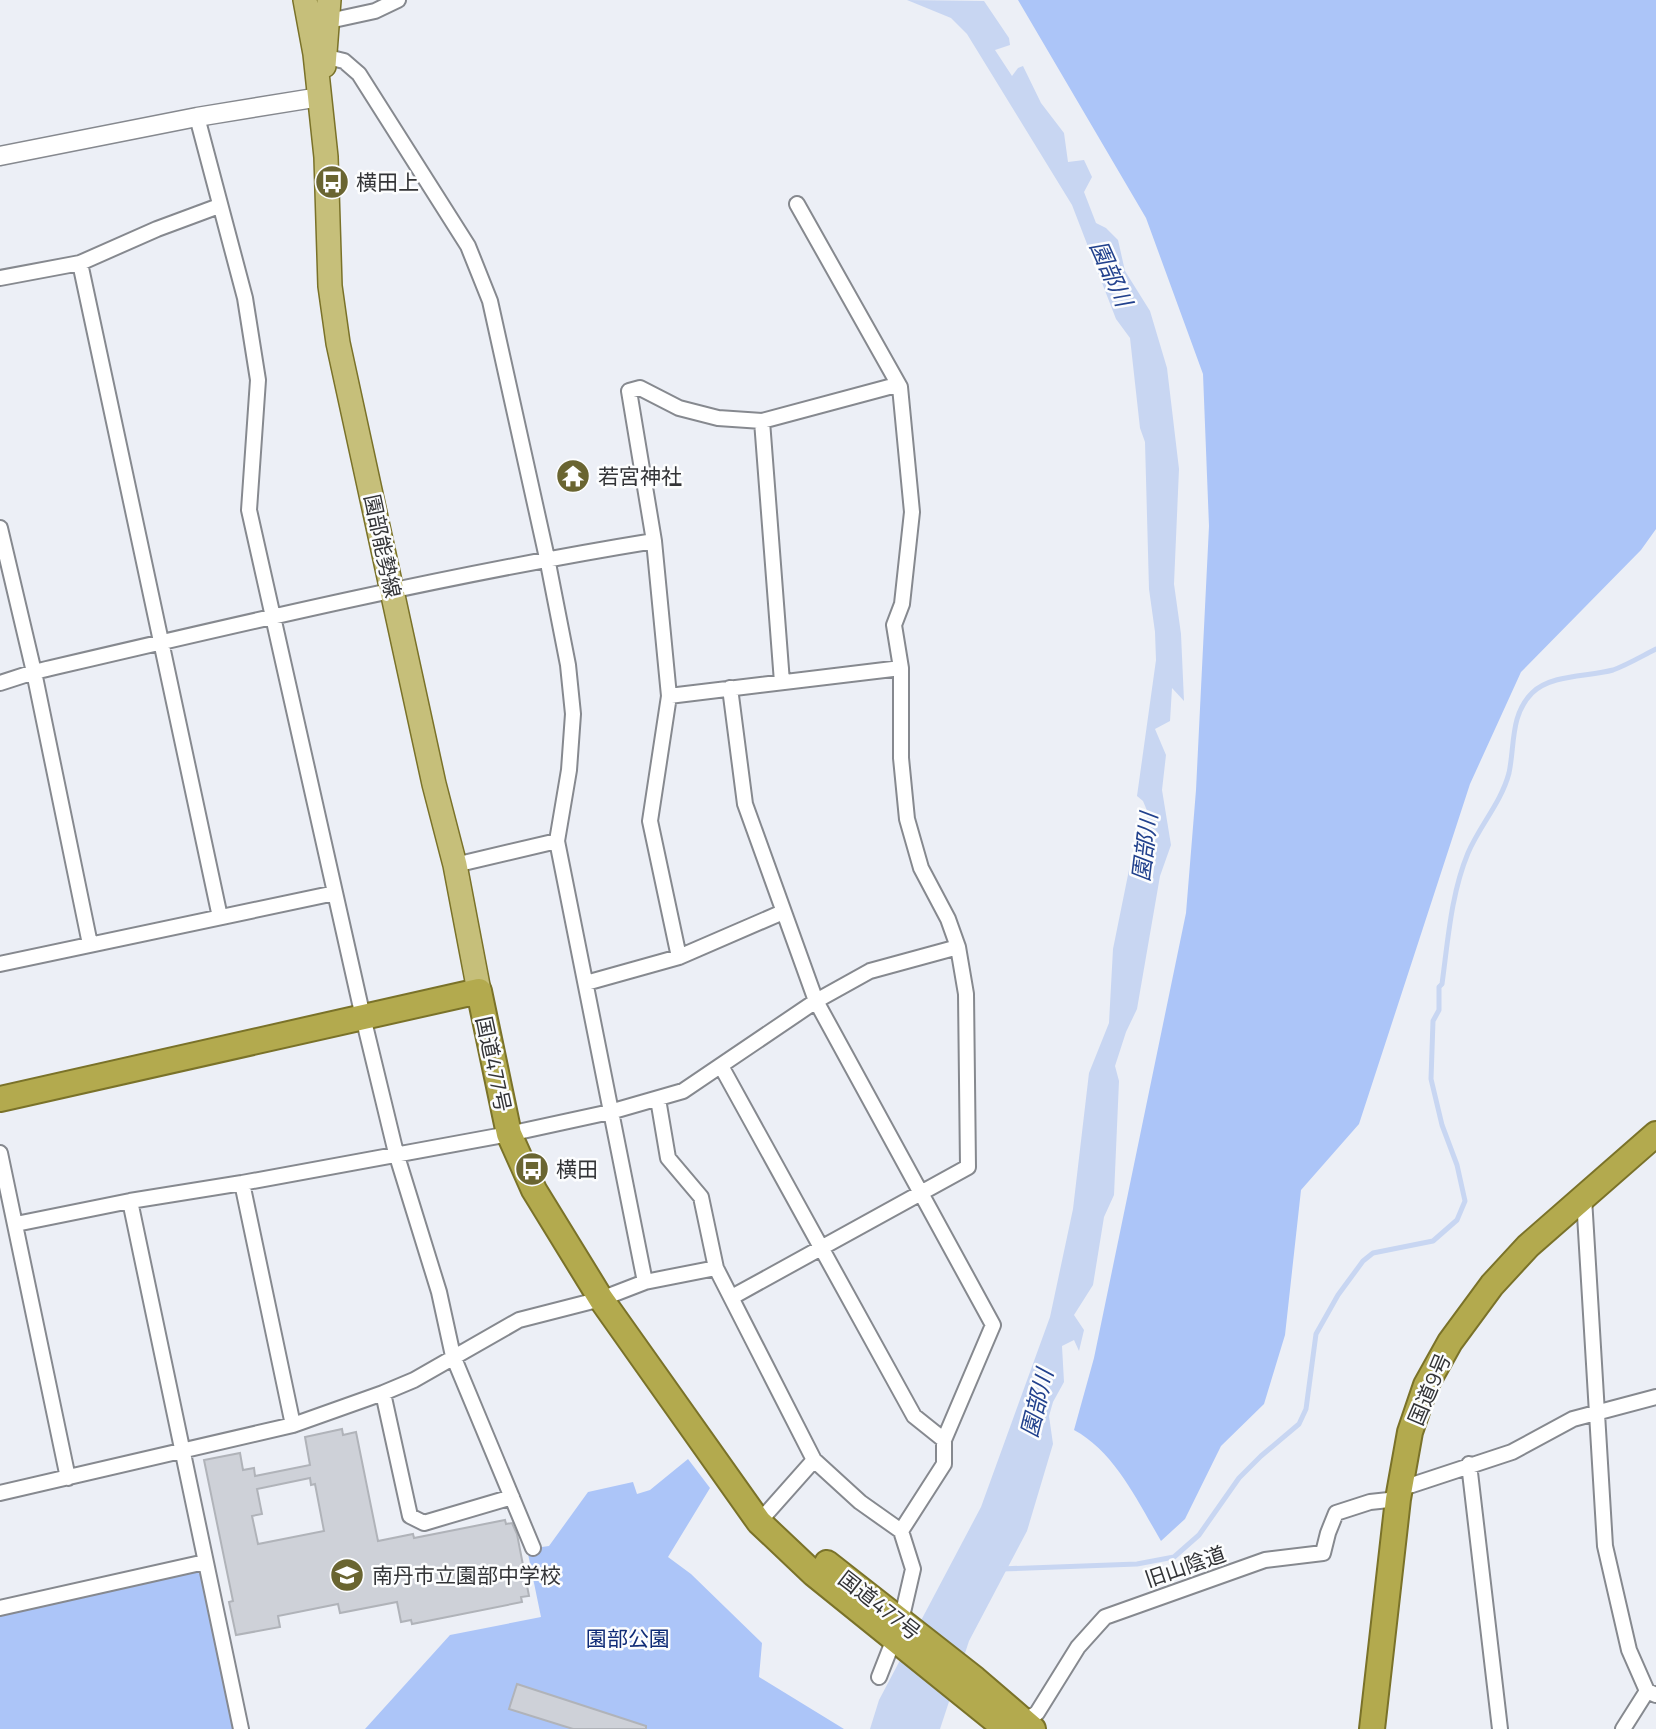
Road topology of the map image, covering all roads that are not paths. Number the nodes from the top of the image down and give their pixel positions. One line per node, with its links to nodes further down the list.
1 (305, 0): 4 (main road, 園部能勢線)
2 (398, 0): 3 (street)
3 (329, 11): 4 (main road, 園部能勢線)
4 (320, 55): 5 (main road, 園部能勢線); 16 (street)
5 (320, 97): 6 (street); 18 (main road, 園部能勢線)
6 (197, 117): 7 (street); 9 (street)
7 (0, 156)
8 (797, 204): 12 (street)
9 (219, 206): 10 (street); 19 (street)
10 (80, 263): 11 (street); 20 (street)
11 (0, 278)
12 (900, 387): 13 (street); 21 (street)
13 (762, 421): 15 (street); 23 (street)
14 (0, 528): 17 (street)
15 (654, 541): 16 (street); 26 (street)
16 (547, 558): 18 (street); 27 (street)
17 (3, 559): 22 (street)
18 (393, 592): 19 (street); 28 (main road, 園部能勢線)
19 (274, 617): 20 (street); 29 (street)
20 (161, 642): 22 (street); 31 (street)
21 (901, 667): 23 (street); 33 (street)
22 (34, 672): 24 (street); 32 (street)
23 (782, 682): 25 (street)
24 (0, 683)
25 (730, 688): 26 (street); 30 (street)
26 (669, 696): 34 (street)
27 (557, 841): 28 (street); 36 (street)
28 (454, 864): 37 (main road, 園部能勢線)
29 (335, 893): 31 (street); 39 (street)
30 (783, 912): 34 (street); 38 (street)
31 (220, 917): 32 (street)
32 (90, 944): 35 (street)
33 (958, 947): 38 (street); 49 (street)
34 (679, 957): 36 (street)
35 (0, 964)
36 (586, 983): 43 (street)
37 (479, 991): 39 (highway, 国道477号); 44 (highway, 国道477号)
38 (816, 1002): 40 (street); 49 (street)
39 (362, 1017): 41 (highway, 国道477号); 47 (street)
40 (721, 1066): 42 (street); 53 (street)
41 (0, 1099)
42 (658, 1099): 43 (street); 54 (street)
43 (610, 1112): 44 (street); 55 (street)
44 (509, 1134): 47 (street); 57 (highway, 国道477号)
45 (1656, 1134): 50 (highway, 国道9号)
46 (0, 1153): 52 (street)
47 (396, 1153): 48 (street); 58 (street)
48 (242, 1183): 51 (street); 62 (street)
49 (919, 1194): 53 (street); 63 (street)
50 (1584, 1198): 61 (street); 69 (highway, 国道9号)
51 (130, 1200): 52 (street); 64 (street)
52 (16, 1224): 67 (street)
53 (821, 1248): 56 (street); 63 (street)
54 (716, 1268): 55 (street); 56 (street)
55 (645, 1282): 57 (street)
56 (732, 1297): 65 (street)
57 (601, 1299): 58 (street); 71 (highway, 国道477号)
58 (453, 1356): 59 (street); 70 (street)
59 (383, 1393): 62 (street); 70 (street)
60 (1656, 1397): 61 (street, 旧山陰道)
61 (1598, 1413): 66 (street, 旧山陰道); 78 (street)
62 (293, 1425): 64 (street)
63 (944, 1440): 72 (street)
64 (182, 1452): 67 (street); 74 (street)
65 (814, 1460): 71 (street); 72 (street)
66 (1469, 1464): 69 (street, 旧山陰道); 82 (street)
67 (68, 1478): 68 (street)
68 (0, 1493)
69 (1399, 1493): 79 (street, 旧山陰道); 81 (highway, 国道9号)
70 (512, 1497): 73 (street)
71 (763, 1518): 76 (highway, 国道477号)
72 (901, 1531): 76 (street)
73 (533, 1548)
74 (205, 1562): 75 (street); 80 (street)
75 (0, 1608)
76 (901, 1633): 77 (street); 79 (highway, 国道477号)
77 (879, 1677)
78 (1652, 1693): 83 (street)
79 (1019, 1727)
80 (241, 1729)
81 (1373, 1729)
82 (1500, 1729)
83 (1623, 1729)

